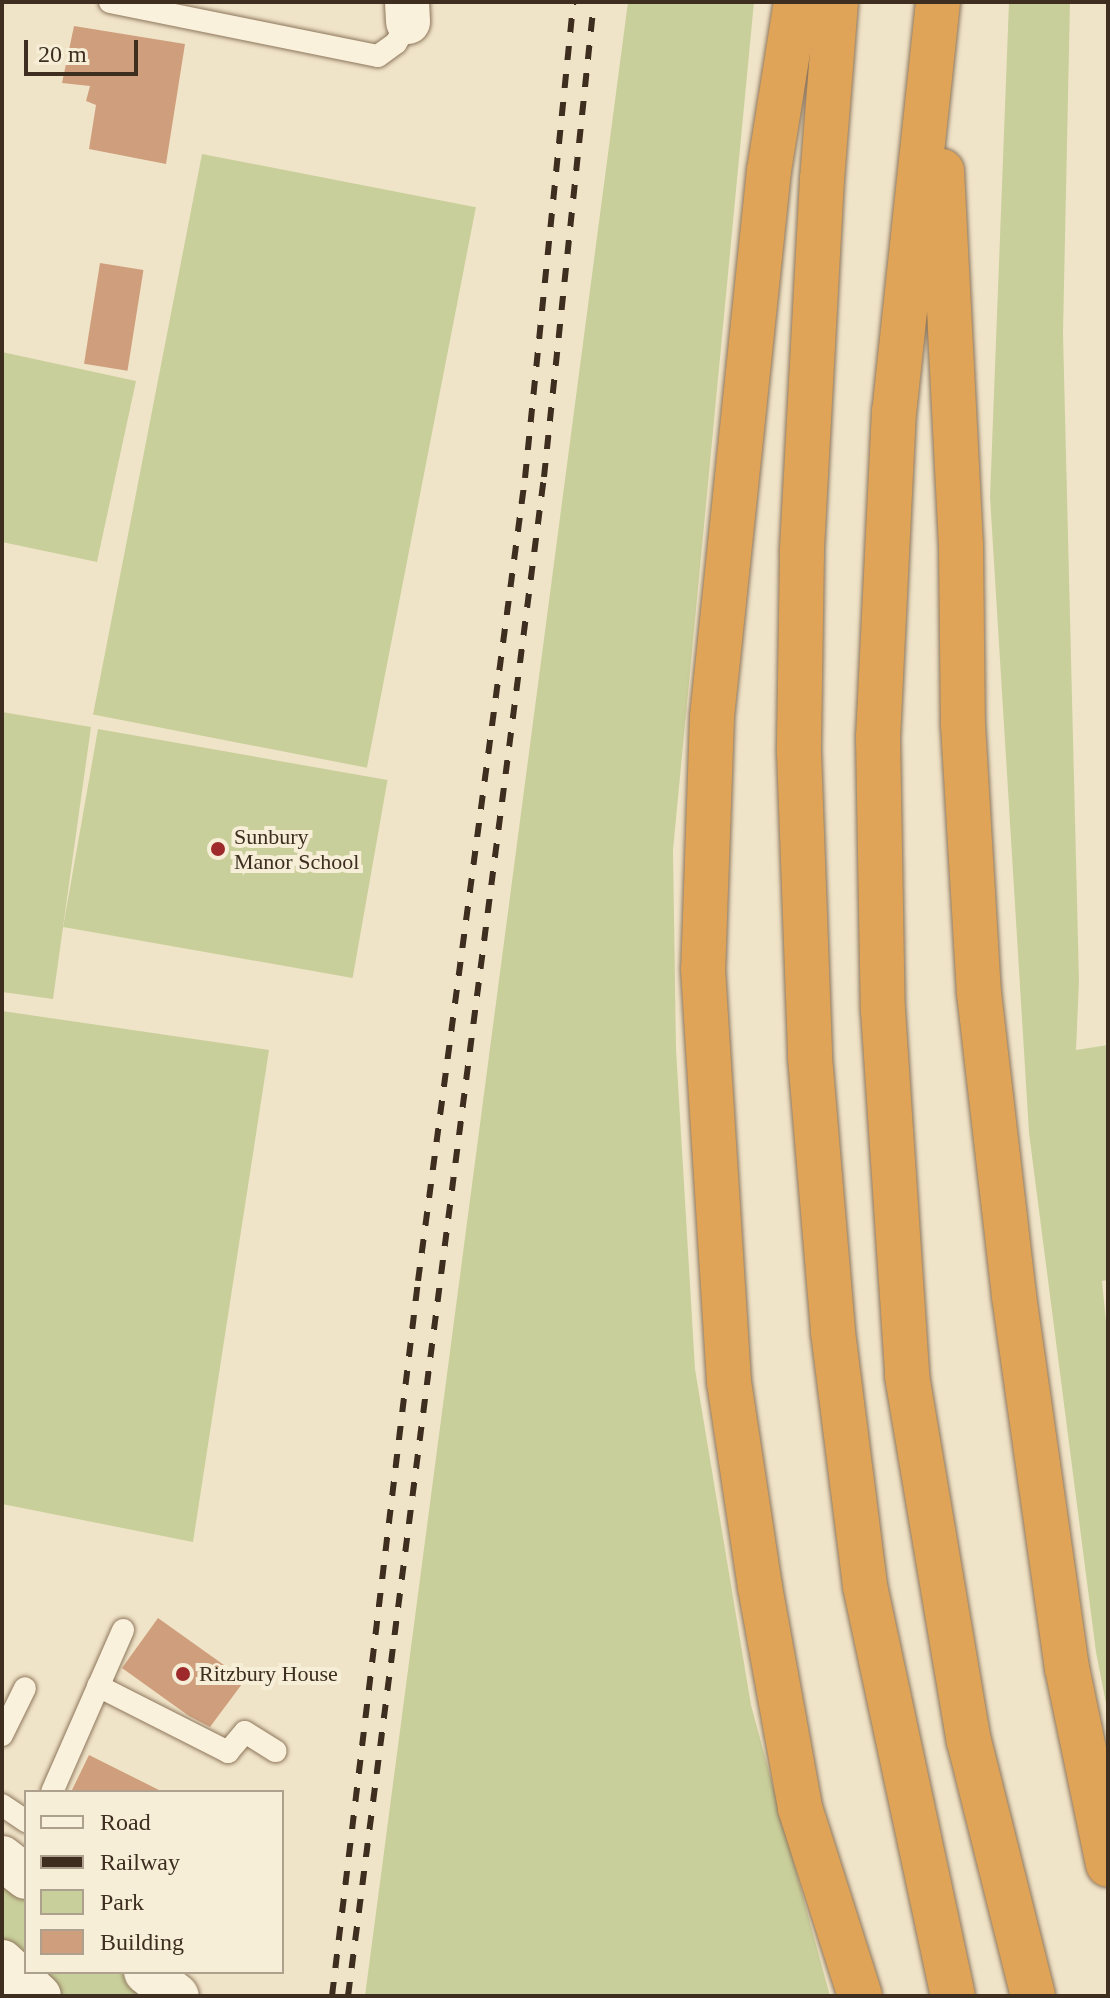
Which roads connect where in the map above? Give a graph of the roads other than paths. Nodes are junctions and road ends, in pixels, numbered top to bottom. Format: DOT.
graph roads {
  1 [pos="110,2"];
  2 [pos="796,2"];
  3 [pos="836,2"];
  4 [pos="408,12"];
  5 [pos="937,19"];
  6 [pos="123,1630"];
  7 [pos="98,1686"];
  8 [pos="25,1688"];
  9 [pos="2,1735"];
  10 [pos="275,1751"];
  11 [pos="53,1790"];
  12 [pos="2,1805"];
  13 [pos="24,1820"];
  14 [pos="2,1858"];
  15 [pos="1108,1865"];
  16 [pos="24,1875"];
  17 [pos="2,1962"];
  18 [pos="149,1974"];
  19 [pos="39,1996"];
  20 [pos="177,1996"];
  21 [pos="860,1996"];
  22 [pos="953,1996"];
  23 [pos="1033,1996"];
  1 -- 4 [label="lane"];
  2 -- 21 [label="highway"];
  3 -- 22 [label="highway"];
  5 -- 15 [label="highway"];
  5 -- 23 [label="highway"];
  6 -- 7 [label="lane"];
  7 -- 10 [label="lane"];
  7 -- 11 [label="lane"];
  8 -- 9 [label="lane"];
  12 -- 13 [label="lane"];
  14 -- 16 [label="street"];
  17 -- 19 [label="street"];
  18 -- 20 [label="street"];
}
